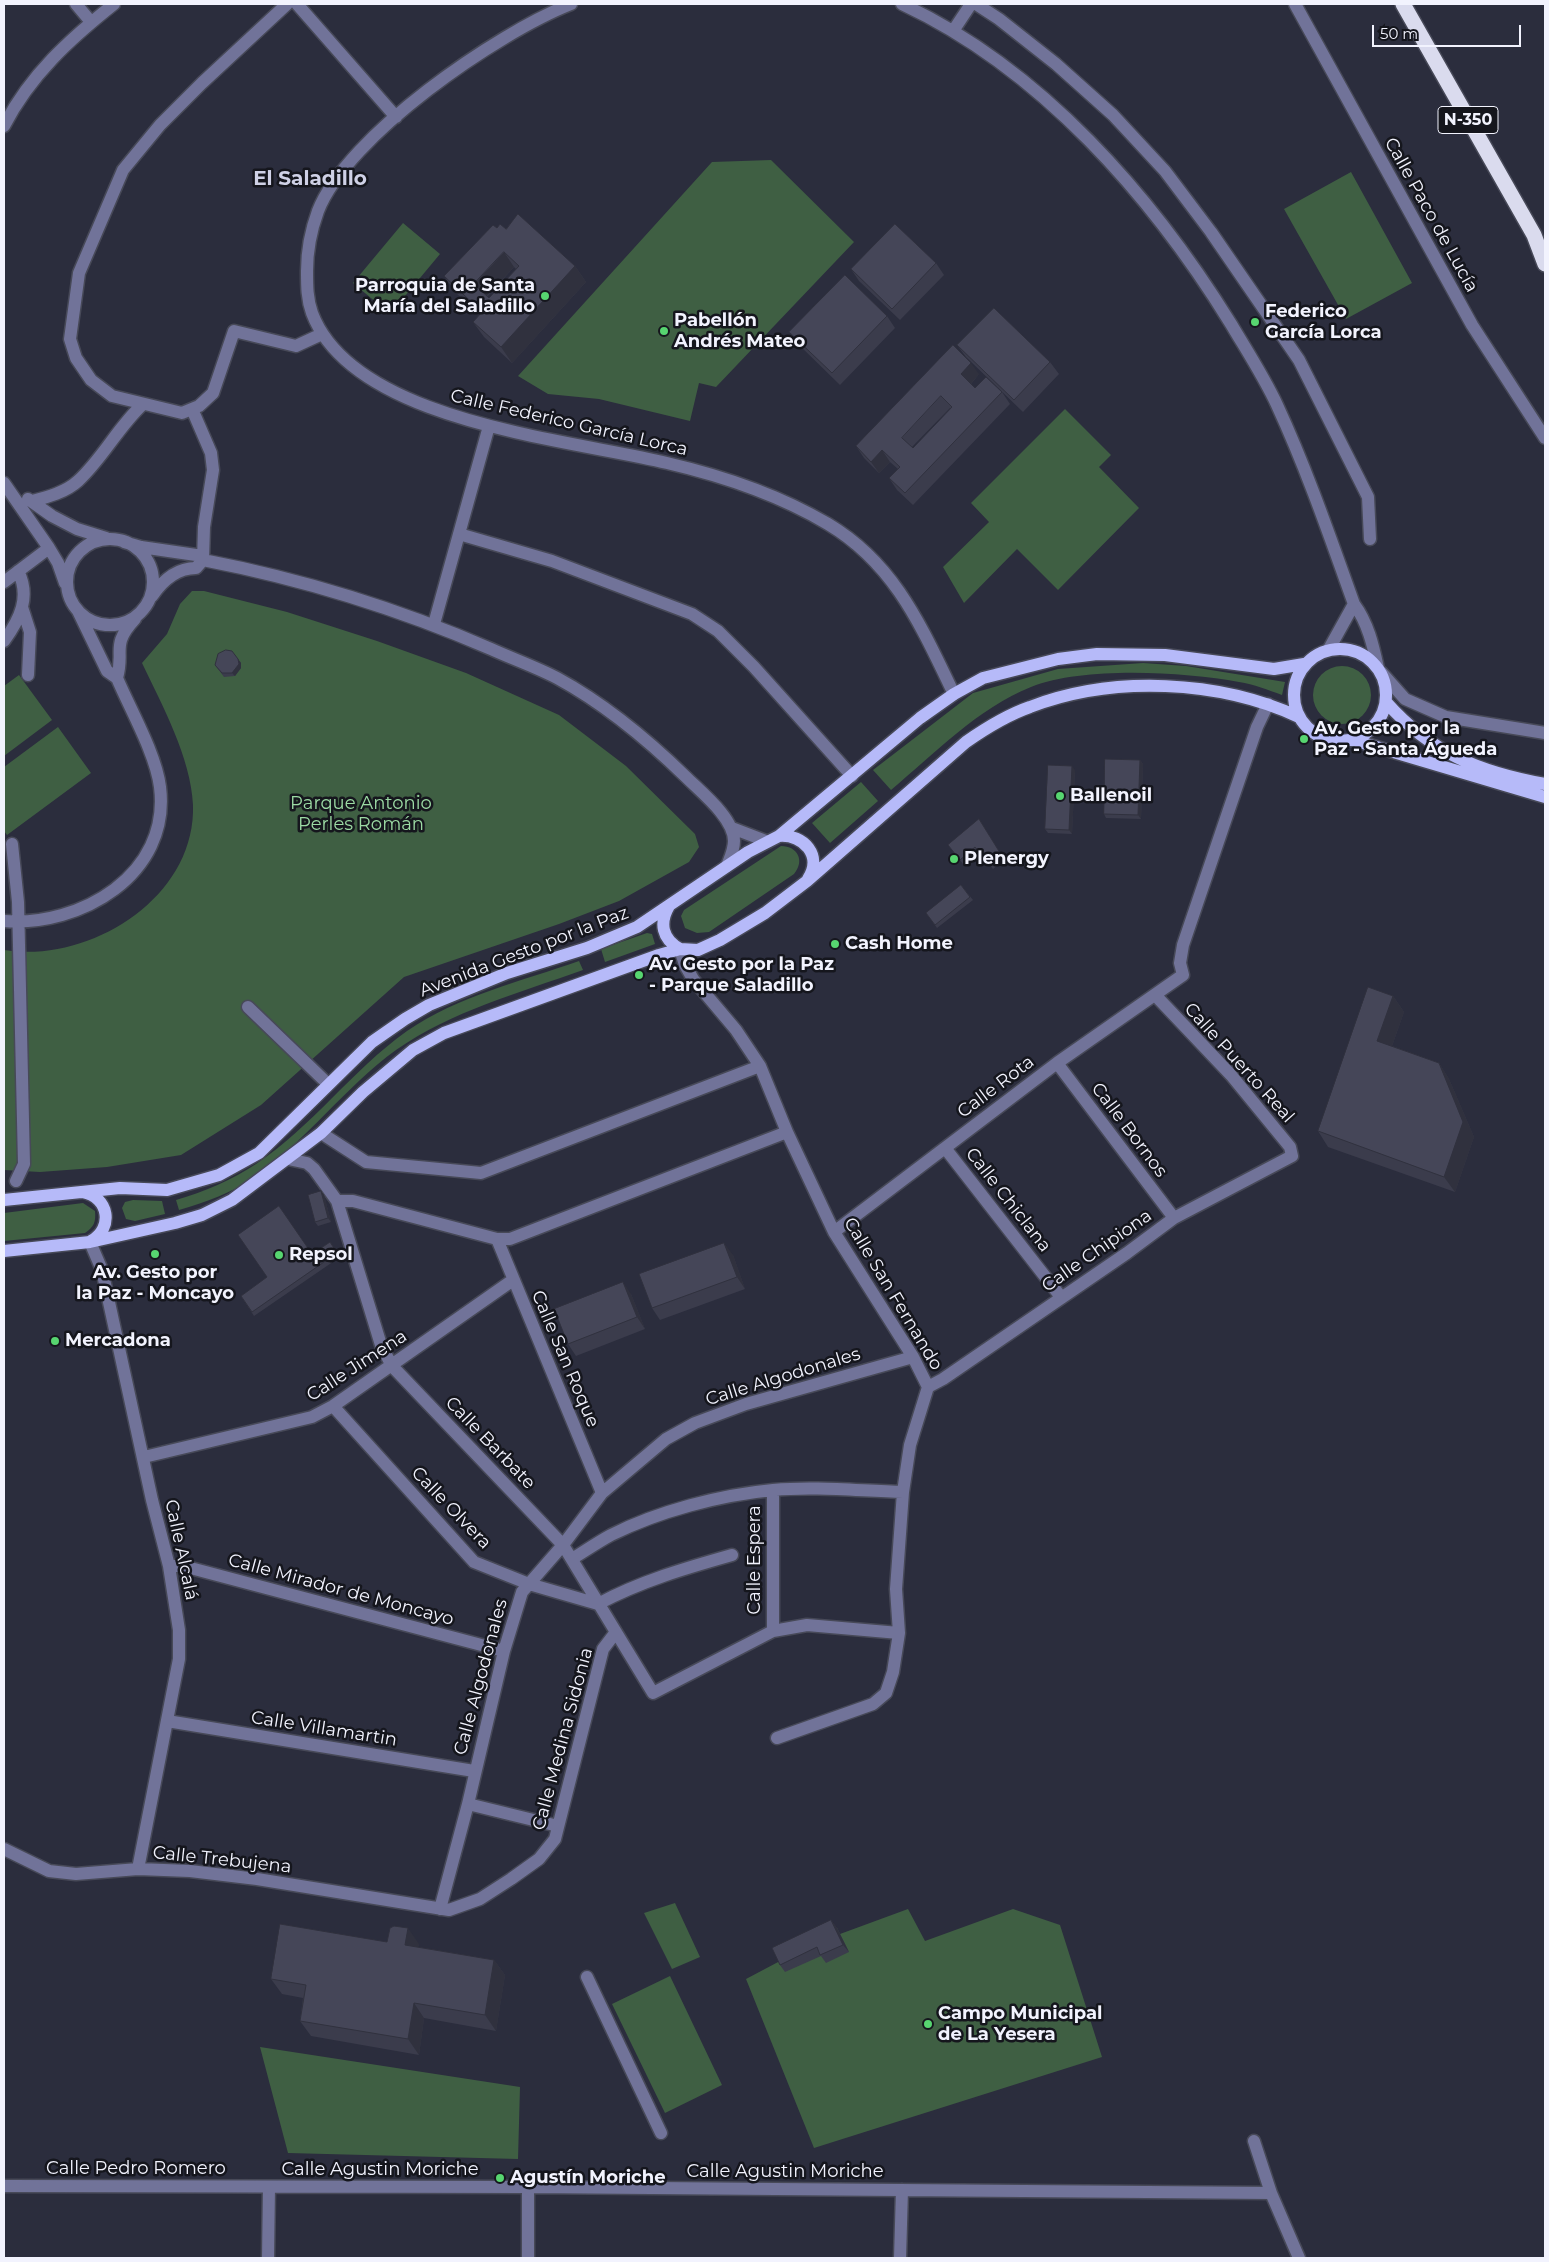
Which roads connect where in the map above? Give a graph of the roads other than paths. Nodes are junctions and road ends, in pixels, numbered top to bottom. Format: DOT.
graph roads {
  1 [pos="76,4"];
  2 [pos="114,4"];
  3 [pos="287,4"];
  4 [pos="297,4"];
  5 [pos="571,4"];
  6 [pos="902,4"];
  7 [pos="971,4"];
  8 [pos="976,4"];
  9 [pos="1295,4"];
  10 [pos="1403,4"];
  11 [pos="91,22"];
  12 [pos="953,31"];
  13 [pos="396,117"];
  14 [pos="4,126"];
  15 [pos="1534,235"];
  16 [pos="1545,248"];
  17 [pos="1545,264"];
  18 [pos="322,334"];
  19 [pos="143,404"];
  20 [pos="192,409"];
  21 [pos="489,426"];
  22 [pos="1545,438"];
  23 [pos="7,487"];
  24 [pos="32,501"];
  25 [pos="459,534"];
  26 [pos="1370,539"];
  27 [pos="119,540"];
  28 [pos="49,548"];
  29 [pos="203,560"];
  30 [pos="18,571"];
  31 [pos="4,581"];
  32 [pos="68,590"];
  33 [pos="151,597"];
  34 [pos="1354,604"];
  35 [pos="22,607"];
  36 [pos="78,611"];
  37 [pos="138,615"];
  38 [pos="434,624"];
  39 [pos="4,641"];
  40 [pos="1329,649"];
  41 [pos="1304,664"];
  42 [pos="1380,670"];
  43 [pos="28,675"];
  44 [pos="117,678"];
  45 [pos="954,694"];
  46 [pos="1386,702"];
  47 [pos="1268,704"];
  48 [pos="1299,716"];
  49 [pos="1545,733"];
  50 [pos="1352,740"];
  51 [pos="852,776"];
  52 [pos="1545,784"];
  53 [pos="1545,797"];
  54 [pos="732,828"];
  55 [pos="779,836"];
  56 [pos="766,841"];
  57 [pos="12,844"];
  58 [pos="727,866"];
  59 [pos="807,881"];
  60 [pos="669,906"];
  61 [pos="4,921"];
  62 [pos="19,922"];
  63 [pos="680,949"];
  64 [pos="1156,996"];
  65 [pos="248,1006"];
  66 [pos="1057,1063"];
  67 [pos="760,1066"];
  68 [pos="328,1084"];
  69 [pos="787,1132"];
  70 [pos="321,1133"];
  71 [pos="945,1148"];
  72 [pos="1292,1156"];
  73 [pos="288,1159"];
  74 [pos="16,1181"];
  75 [pos="81,1192"];
  76 [pos="4,1200"];
  77 [pos="337,1201"];
  78 [pos="1174,1218"];
  79 [pos="834,1232"];
  80 [pos="496,1239"];
  81 [pos="90,1242"];
  82 [pos="4,1251"];
  83 [pos="514,1280"];
  84 [pos="1060,1297"];
  85 [pos="913,1357"];
  86 [pos="392,1366"];
  87 [pos="928,1387"];
  88 [pos="334,1406"];
  89 [pos="144,1456"];
  90 [pos="773,1490"];
  91 [pos="903,1492"];
  92 [pos="602,1493"];
  93 [pos="563,1545"];
  94 [pos="732,1555"];
  95 [pos="572,1559"];
  96 [pos="169,1566"];
  97 [pos="529,1584"];
  98 [pos="598,1604"];
  99 [pos="773,1631"];
  100 [pos="616,1632"];
  101 [pos="899,1633"];
  102 [pos="504,1651"];
  103 [pos="167,1721"];
  104 [pos="777,1738"];
  105 [pos="474,1771"];
  106 [pos="468,1804"];
  107 [pos="558,1826"];
  108 [pos="4,1849"];
  109 [pos="138,1869"];
  110 [pos="440,1909"];
  111 [pos="586,1977"];
  112 [pos="662,2134"];
  113 [pos="1254,2141"];
  114 [pos="4,2186"];
  115 [pos="269,2187"];
  116 [pos="528,2187"];
  117 [pos="902,2190"];
  118 [pos="1271,2193"];
  119 [pos="268,2258"];
  120 [pos="528,2258"];
  121 [pos="900,2258"];
  122 [pos="1299,2258"];
  1 -- 11 [label="street"];
  2 -- 11 [label="street"];
  3 -- 19 [label="street"];
  4 -- 13 [label="street"];
  5 -- 13 [label="street, Calle Federico García Lorca"];
  6 -- 12 [label="street"];
  7 -- 12 [label="street"];
  8 -- 26 [label="street"];
  9 -- 22 [label="street, Calle Paco de Lucía"];
  10 -- 15 [label="highway, N-350"];
  11 -- 14 [label="street"];
  12 -- 34 [label="street"];
  13 -- 18 [label="street, Calle Federico García Lorca"];
  15 -- 16 [label="highway, N-350"];
  15 -- 17 [label="highway, N-350"];
  18 -- 20 [label="street"];
  18 -- 21 [label="street, Calle Federico García Lorca"];
  19 -- 20 [label="street"];
  19 -- 24 [label="street"];
  20 -- 29 [label="street"];
  21 -- 25 [label="street"];
  21 -- 45 [label="street, Calle Federico García Lorca"];
  23 -- 24 [label="street"];
  23 -- 28 [label="street"];
  24 -- 27 [label="street"];
  25 -- 38 [label="street"];
  25 -- 51 [label="street"];
  27 -- 29 [label="street"];
  27 -- 32 [label="street"];
  27 -- 33 [label="street"];
  28 -- 30 [label="street"];
  28 -- 32 [label="street"];
  29 -- 33 [label="street"];
  29 -- 38 [label="street"];
  30 -- 31 [label="street"];
  30 -- 35 [label="street"];
  32 -- 36 [label="street"];
  33 -- 37 [label="street"];
  34 -- 40 [label="street"];
  34 -- 42 [label="street"];
  35 -- 39 [label="street"];
  35 -- 43 [label="street"];
  36 -- 37 [label="street"];
  36 -- 44 [label="street"];
  37 -- 44 [label="street"];
  38 -- 54 [label="street"];
  40 -- 41 [label="main road"];
  40 -- 42 [label="main road"];
  41 -- 45 [label="main road, Avenida Gesto por la Paz"];
  41 -- 48 [label="main road"];
  42 -- 46 [label="main road"];
  42 -- 49 [label="street"];
  44 -- 62 [label="street"];
  45 -- 51 [label="main road, Avenida Gesto por la Paz"];
  46 -- 50 [label="main road"];
  46 -- 52 [label="main road"];
  47 -- 48 [label="main road"];
  47 -- 59 [label="main road"];
  47 -- 64 [label="street, Calle Rota"];
  48 -- 50 [label="main road"];
  50 -- 53 [label="main road"];
  51 -- 55 [label="main road, Avenida Gesto por la Paz"];
  54 -- 56 [label="street"];
  54 -- 58 [label="street"];
  55 -- 56 [label="main road, Avenida Gesto por la Paz"];
  55 -- 59 [label="main road"];
  56 -- 58 [label="main road, Avenida Gesto por la Paz"];
  57 -- 62 [label="street"];
  58 -- 60 [label="main road, Avenida Gesto por la Paz"];
  59 -- 63 [label="main road"];
  60 -- 63 [label="main road"];
  60 -- 68 [label="main road, Avenida Gesto por la Paz"];
  61 -- 62 [label="street"];
  62 -- 74 [label="street"];
  63 -- 67 [label="street, Calle San Fernando"];
  63 -- 70 [label="main road"];
  64 -- 66 [label="street, Calle Rota"];
  64 -- 72 [label="street, Calle Puerto Real"];
  65 -- 68 [label="street"];
  66 -- 71 [label="street, Calle Rota"];
  66 -- 78 [label="street, Calle Bornos"];
  67 -- 69 [label="street, Calle San Fernando"];
  67 -- 70 [label="street"];
  68 -- 75 [label="main road, Avenida Gesto por la Paz"];
  69 -- 79 [label="street, Calle San Fernando"];
  69 -- 80 [label="street"];
  70 -- 73 [label="main road"];
  71 -- 79 [label="street, Calle Rota"];
  71 -- 84 [label="street, Calle Chiclana"];
  72 -- 78 [label="street, Calle Chipiona"];
  73 -- 77 [label="street, Calle Barbate"];
  73 -- 81 [label="main road"];
  75 -- 76 [label="main road, Avenida Gesto por la Paz"];
  75 -- 81 [label="main road"];
  77 -- 80 [label="street"];
  77 -- 86 [label="street, Calle Barbate"];
  78 -- 84 [label="street, Calle Chipiona"];
  79 -- 85 [label="street, Calle San Fernando"];
  80 -- 83 [label="street, Calle San Roque"];
  81 -- 82 [label="main road"];
  81 -- 89 [label="street, Calle Alcalá"];
  83 -- 86 [label="street, Calle Jimena"];
  83 -- 92 [label="street, Calle San Roque"];
  84 -- 87 [label="street, Calle Chipiona"];
  85 -- 87 [label="street, Calle San Fernando"];
  85 -- 92 [label="street, Calle Algodonales"];
  86 -- 88 [label="street, Calle Jimena"];
  86 -- 93 [label="street, Calle Barbate"];
  87 -- 91 [label="street, Calle San Fernando"];
  88 -- 89 [label="street, Calle Jimena"];
  88 -- 97 [label="street, Calle Olvera"];
  89 -- 96 [label="street, Calle Alcalá"];
  90 -- 91 [label="street"];
  90 -- 95 [label="street"];
  90 -- 99 [label="street, Calle Espera"];
  91 -- 101 [label="street, Calle San Fernando"];
  92 -- 93 [label="street, Calle Algodonales"];
  93 -- 95 [label="street, Calle Barbate"];
  93 -- 97 [label="street, Calle Algodonales"];
  94 -- 98 [label="street"];
  95 -- 98 [label="street, Calle Barbate"];
  96 -- 102 [label="street, Calle Mirador de Moncayo"];
  96 -- 103 [label="street, Calle Alcalá"];
  97 -- 98 [label="street, Calle Olvera"];
  97 -- 102 [label="street, Calle Algodonales"];
  98 -- 100 [label="street, Calle Barbate"];
  99 -- 100 [label="street, Calle Barbate"];
  99 -- 101 [label="street"];
  100 -- 107 [label="street, Calle Medina Sidonia"];
  101 -- 104 [label="street, Calle San Fernando"];
  102 -- 105 [label="street, Calle Algodonales"];
  103 -- 105 [label="street, Calle Villamartin"];
  103 -- 109 [label="street, Calle Alcalá"];
  105 -- 106 [label="street, Calle Algodonales"];
  106 -- 107 [label="street"];
  106 -- 110 [label="street, Calle Algodonales"];
  107 -- 110 [label="street, Calle Medina Sidonia"];
  108 -- 109 [label="street, Calle Trebujena"];
  109 -- 110 [label="street, Calle Trebujena"];
  111 -- 112 [label="street"];
  113 -- 118 [label="street"];
  114 -- 115 [label="street, Calle Pedro Romero"];
  115 -- 116 [label="street, Calle Agustin Moriche"];
  115 -- 119 [label="street"];
  116 -- 117 [label="street, Calle Agustin Moriche"];
  116 -- 120 [label="street"];
  117 -- 118 [label="street, Calle Agustin Moriche"];
  117 -- 121 [label="street"];
  118 -- 122 [label="street"];
}
